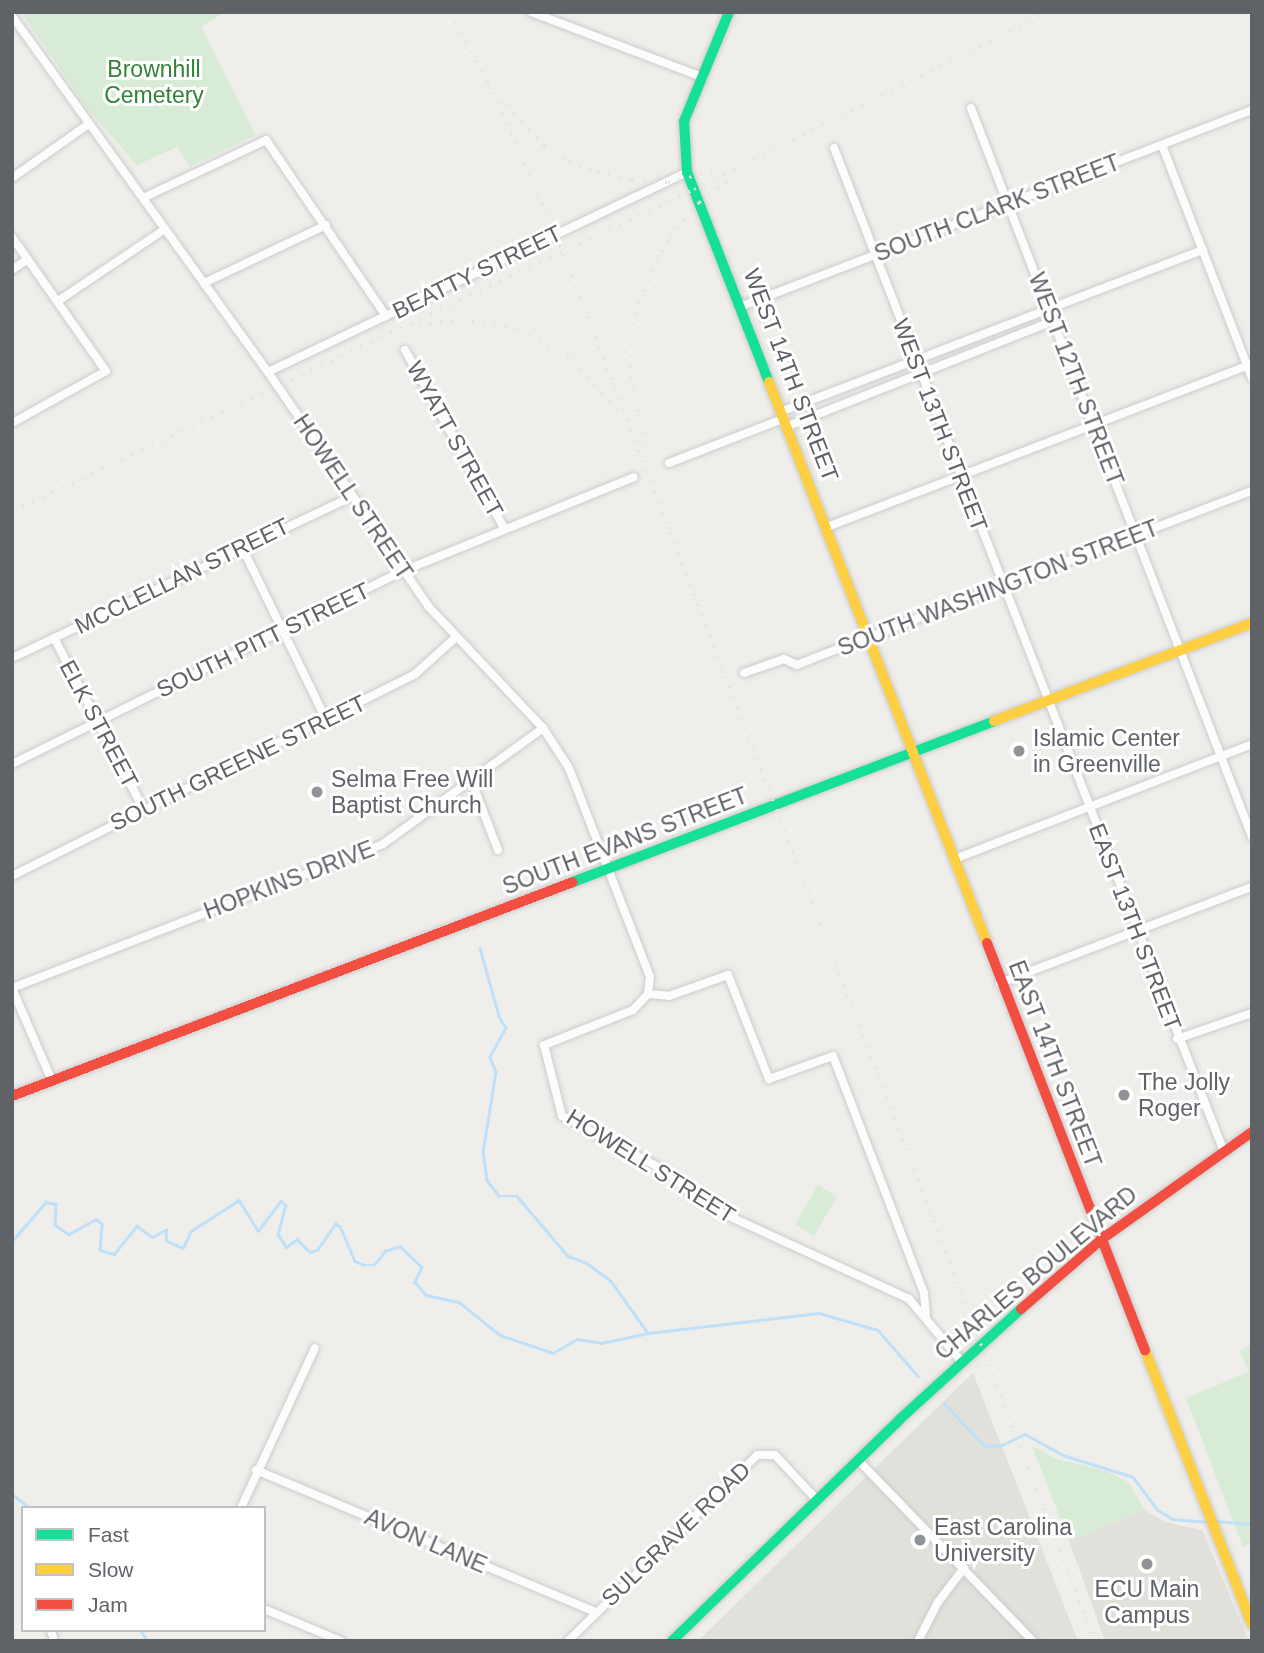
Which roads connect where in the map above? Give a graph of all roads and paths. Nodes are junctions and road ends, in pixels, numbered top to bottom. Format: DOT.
graph roads {
  1 [pos="531,12"];
  2 [pos="729,12"];
  3 [pos="12,16"];
  4 [pos="702,76"];
  5 [pos="971,108"];
  6 [pos="1252,110"];
  7 [pos="87,125"];
  8 [pos="1162,145"];
  9 [pos="834,148"];
  10 [pos="687,172"];
  11 [pos="12,178"];
  12 [pos="143,198"];
  13 [pos="1008,204"];
  14 [pos="326,225"];
  15 [pos="165,229"];
  16 [pos="12,237"];
  17 [pos="1203,250"];
  18 [pos="875,255"];
  19 [pos="28,259"];
  20 [pos="12,270"];
  21 [pos="204,283"];
  22 [pos="58,301"];
  23 [pos="742,306"];
  24 [pos="1049,309"];
  25 [pos="386,316"];
  26 [pos="1053,321"];
  27 [pos="405,351"];
  28 [pos="916,360"];
  29 [pos="1250,365"];
  30 [pos="268,372"];
  31 [pos="920,374"];
  32 [pos="1252,378"];
  33 [pos="785,418"];
  34 [pos="12,423"];
  35 [pos="1093,425"];
  36 [pos="669,463"];
  37 [pos="960,476"];
  38 [pos="635,477"];
  39 [pos="1252,491"];
  40 [pos="351,496"];
  41 [pos="827,527"];
  42 [pos="504,528"];
  43 [pos="1136,535"];
  44 [pos="242,547"];
  45 [pos="403,572"];
  46 [pos="1002,587"];
  47 [pos="1252,623"];
  48 [pos="283,631"];
  49 [pos="870,637"];
  50 [pos="54,638"];
  51 [pos="455,638"];
  52 [pos="1181,651"];
  53 [pos="12,658"];
  54 [pos="744,673"];
  55 [pos="1048,702"];
  56 [pos="327,721"];
  57 [pos="99,722"];
  58 [pos="543,728"];
  59 [pos="1252,744"];
  60 [pos="914,752"];
  61 [pos="1221,756"];
  62 [pos="12,764"];
  63 [pos="471,780"];
  64 [pos="1088,807"];
  65 [pos="144,810"];
  66 [pos="1252,837"];
  67 [pos="498,850"];
  68 [pos="957,859"];
  69 [pos="609,869"];
  70 [pos="12,876"];
  71 [pos="1252,887"];
  72 [pos="1136,931"];
  73 [pos="1000,983"];
  74 [pos="12,988"];
  75 [pos="648,994"];
  76 [pos="1252,1013"];
  77 [pos="1177,1039"];
  78 [pos="52,1081"];
  79 [pos="12,1096"];
  80 [pos="1252,1132"];
  81 [pos="1224,1152"];
  82 [pos="1102,1239"];
  83 [pos="921,1284"];
  84 [pos="909,1299"];
  85 [pos="926,1318"];
  86 [pos="314,1348"];
  87 [pos="961,1361"];
  88 [pos="859,1461"];
  89 [pos="256,1470"];
  90 [pos="817,1500"];
  91 [pos="242,1506"];
  92 [pos="964,1568"];
  93 [pos="266,1610"];
  94 [pos="596,1612"];
  95 [pos="1252,1624"];
  96 [pos="341,1641"];
  97 [pos="568,1641"];
  98 [pos="672,1641"];
  99 [pos="918,1641"];
  100 [pos="1033,1641"];
  1 -- 4 [label="street"];
  2 -- 4 [label="main road, WEST 14TH STREET"];
  3 -- 7 [label="street, HOWELL STREET"];
  4 -- 10 [label="main road, WEST 14TH STREET"];
  5 -- 13 [label="street, WEST 12TH STREET"];
  6 -- 8 [label="street, SOUTH CLARK STREET"];
  7 -- 11 [label="street"];
  7 -- 12 [label="street, HOWELL STREET"];
  8 -- 13 [label="street, SOUTH CLARK STREET"];
  8 -- 17 [label="street"];
  9 -- 18 [label="street, WEST 13TH STREET"];
  10 -- 23 [label="main road, WEST 14TH STREET"];
  10 -- 25 [label="street, BEATTY STREET"];
  12 -- 14 [label="street"];
  12 -- 15 [label="street, HOWELL STREET"];
  13 -- 18 [label="street, SOUTH CLARK STREET"];
  13 -- 24 [label="street, WEST 12TH STREET"];
  14 -- 21 [label="street"];
  14 -- 25 [label="street"];
  15 -- 21 [label="street, HOWELL STREET"];
  15 -- 22 [label="street"];
  16 -- 19 [label="street"];
  17 -- 24 [label="street"];
  17 -- 29 [label="street"];
  18 -- 23 [label="street, SOUTH CLARK STREET"];
  18 -- 28 [label="street, WEST 13TH STREET"];
  19 -- 20 [label="street"];
  19 -- 22 [label="street"];
  21 -- 30 [label="street, HOWELL STREET"];
  22 -- 34 [label="street"];
  23 -- 33 [label="main road, WEST 14TH STREET"];
  24 -- 26 [label="street, WEST 12TH STREET"];
  24 -- 28 [label="street"];
  25 -- 30 [label="street, BEATTY STREET"];
  26 -- 31 [label="street"];
  26 -- 35 [label="street, WEST 12TH STREET"];
  27 -- 42 [label="street, WYATT STREET"];
  28 -- 31 [label="street, WEST 13TH STREET"];
  28 -- 33 [label="street"];
  29 -- 32 [label="street"];
  29 -- 35 [label="street"];
  30 -- 40 [label="street, HOWELL STREET"];
  31 -- 33 [label="street"];
  31 -- 37 [label="street, WEST 13TH STREET"];
  33 -- 36 [label="street"];
  33 -- 41 [label="main road, WEST 14TH STREET"];
  35 -- 37 [label="street"];
  35 -- 43 [label="street, WEST 12TH STREET"];
  37 -- 41 [label="street"];
  37 -- 46 [label="street, WEST 13TH STREET"];
  38 -- 42 [label="street, SOUTH PITT STREET"];
  39 -- 43 [label="street, SOUTH WASHINGTON STREET"];
  40 -- 44 [label="street, MCCLELLAN STREET"];
  40 -- 45 [label="street, HOWELL STREET"];
  41 -- 49 [label="main road, WEST 14TH STREET"];
  42 -- 45 [label="street, SOUTH PITT STREET"];
  43 -- 46 [label="street, SOUTH WASHINGTON STREET"];
  43 -- 52 [label="street, WEST 12TH STREET"];
  44 -- 48 [label="street"];
  44 -- 50 [label="street, MCCLELLAN STREET"];
  45 -- 48 [label="street, SOUTH PITT STREET"];
  45 -- 51 [label="street, HOWELL STREET"];
  46 -- 49 [label="street, SOUTH WASHINGTON STREET"];
  46 -- 55 [label="street, WEST 13TH STREET"];
  47 -- 52 [label="main road, SOUTH EVANS STREET"];
  48 -- 56 [label="street"];
  48 -- 57 [label="street, SOUTH PITT STREET"];
  49 -- 54 [label="street, SOUTH WASHINGTON STREET"];
  49 -- 60 [label="main road, WEST 14TH STREET"];
  50 -- 53 [label="street, MCCLELLAN STREET"];
  50 -- 57 [label="street, ELK STREET"];
  51 -- 56 [label="street, SOUTH GREENE STREET"];
  51 -- 58 [label="street, HOWELL STREET"];
  52 -- 55 [label="main road, SOUTH EVANS STREET"];
  52 -- 61 [label="street, WEST 12TH STREET"];
  55 -- 60 [label="main road, SOUTH EVANS STREET"];
  55 -- 64 [label="street, EAST 13TH STREET"];
  56 -- 65 [label="street, SOUTH GREENE STREET"];
  57 -- 62 [label="street, SOUTH PITT STREET"];
  57 -- 65 [label="street, ELK STREET"];
  58 -- 63 [label="street, HOPKINS DRIVE"];
  58 -- 69 [label="street, HOWELL STREET"];
  59 -- 61 [label="street"];
  60 -- 68 [label="main road, EAST 14TH STREET"];
  60 -- 69 [label="main road, SOUTH EVANS STREET"];
  61 -- 64 [label="street"];
  61 -- 66 [label="street, WEST 12TH STREET"];
  63 -- 67 [label="street"];
  63 -- 74 [label="street, HOPKINS DRIVE"];
  64 -- 68 [label="street"];
  64 -- 72 [label="street, EAST 13TH STREET"];
  65 -- 70 [label="street, SOUTH GREENE STREET"];
  68 -- 73 [label="main road, EAST 14TH STREET"];
  69 -- 75 [label="street, HOWELL STREET"];
  69 -- 78 [label="main road, SOUTH EVANS STREET"];
  71 -- 72 [label="street"];
  72 -- 73 [label="street"];
  72 -- 77 [label="street, EAST 13TH STREET"];
  73 -- 82 [label="main road, EAST 14TH STREET"];
  74 -- 78 [label="street"];
  75 -- 83 [label="street"];
  75 -- 84 [label="street, HOWELL STREET"];
  76 -- 77 [label="street"];
  77 -- 81 [label="street, EAST 13TH STREET"];
  78 -- 79 [label="main road, SOUTH EVANS STREET"];
  80 -- 81 [label="main road, CHARLES BOULEVARD"];
  81 -- 82 [label="main road, CHARLES BOULEVARD"];
  82 -- 87 [label="main road, CHARLES BOULEVARD"];
  82 -- 95 [label="main road, EAST 14TH STREET"];
  83 -- 84 [label="street"];
  83 -- 85 [label="street"];
  84 -- 85 [label="street, HOWELL STREET"];
  85 -- 87 [label="street, HOWELL STREET"];
  86 -- 89 [label="street"];
  87 -- 88 [label="main road, CHARLES BOULEVARD"];
  88 -- 90 [label="main road, CHARLES BOULEVARD"];
  88 -- 92 [label="street"];
  89 -- 91 [label="street"];
  89 -- 94 [label="street, AVON LANE"];
  90 -- 94 [label="street, SULGRAVE ROAD"];
  90 -- 98 [label="main road, CHARLES BOULEVARD"];
  92 -- 99 [label="street"];
  92 -- 100 [label="street"];
  93 -- 96 [label="street"];
  94 -- 97 [label="street, SULGRAVE ROAD"];
}
